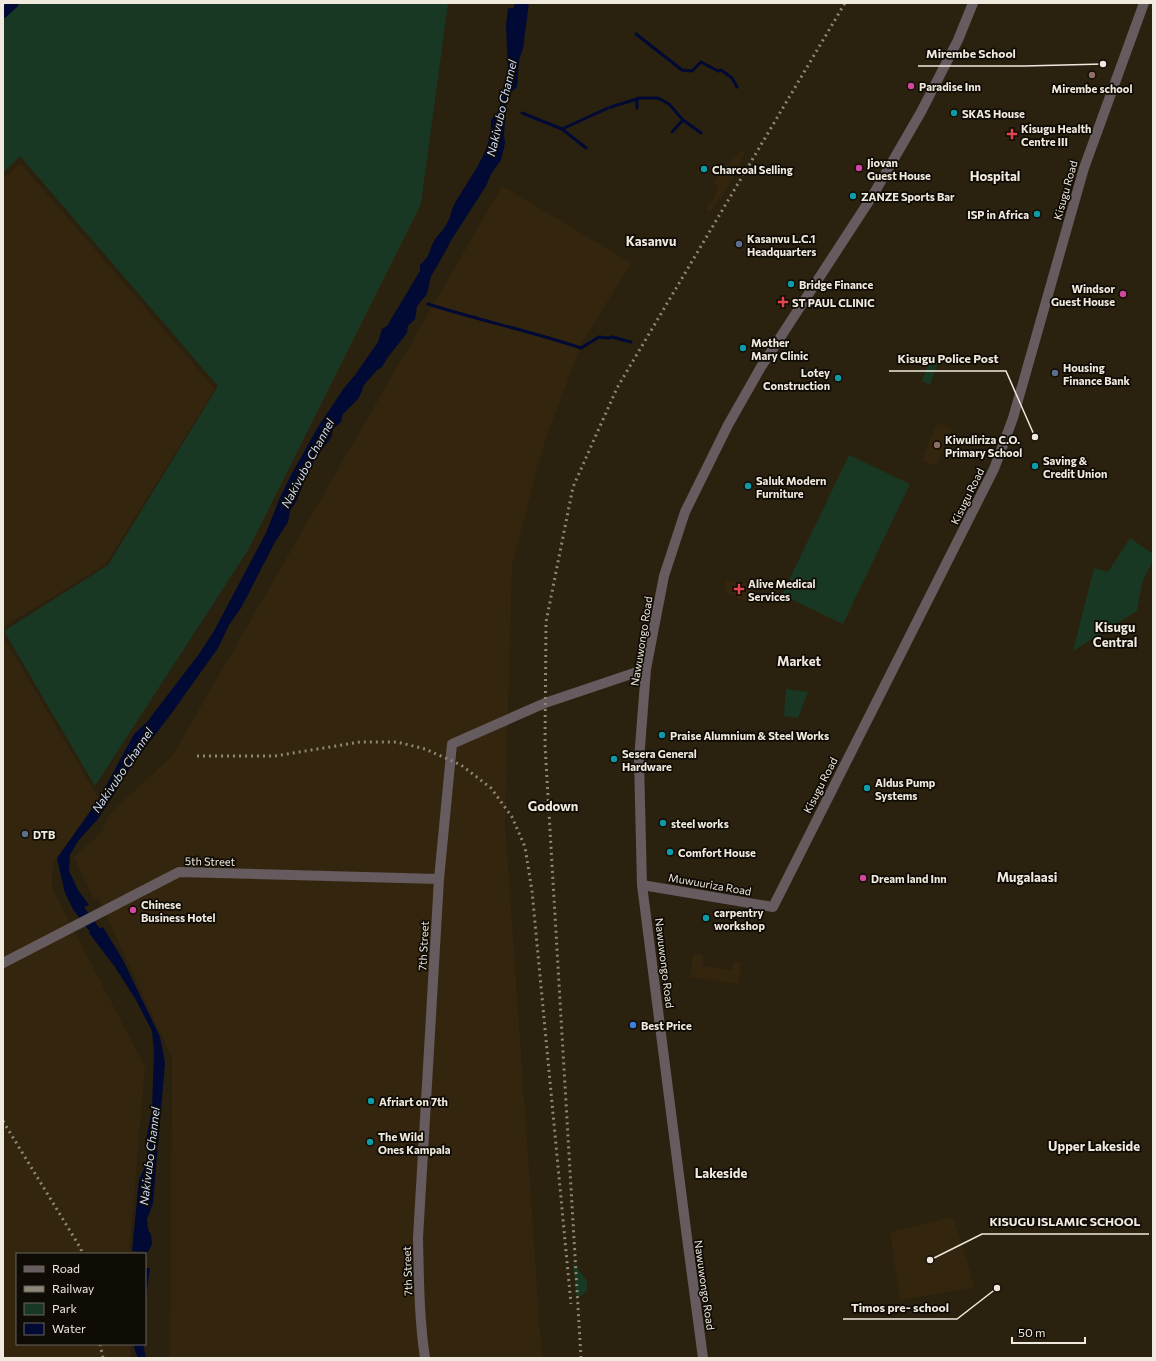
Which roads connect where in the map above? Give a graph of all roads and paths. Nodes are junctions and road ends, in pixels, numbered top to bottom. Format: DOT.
graph roads {
  1 [pos="973,3"];
  2 [pos="1144,3"];
  3 [pos="646,669"];
  4 [pos="438,879"];
  5 [pos="642,885"];
  6 [pos="773,907"];
  7 [pos="3,963"];
  8 [pos="426,1358"];
  9 [pos="703,1358"];
  1 -- 3 [label="street, Nawuwongo Road"];
  2 -- 6 [label="street, Kisugu Road"];
  3 -- 4 [label="street, 7th Street"];
  3 -- 5 [label="street, Nawuwongo Road"];
  4 -- 7 [label="street, 5th Street"];
  4 -- 8 [label="street, 7th Street"];
  5 -- 6 [label="street, Muwuuriza Road"];
  5 -- 9 [label="street, Nawuwongo Road"];
}
